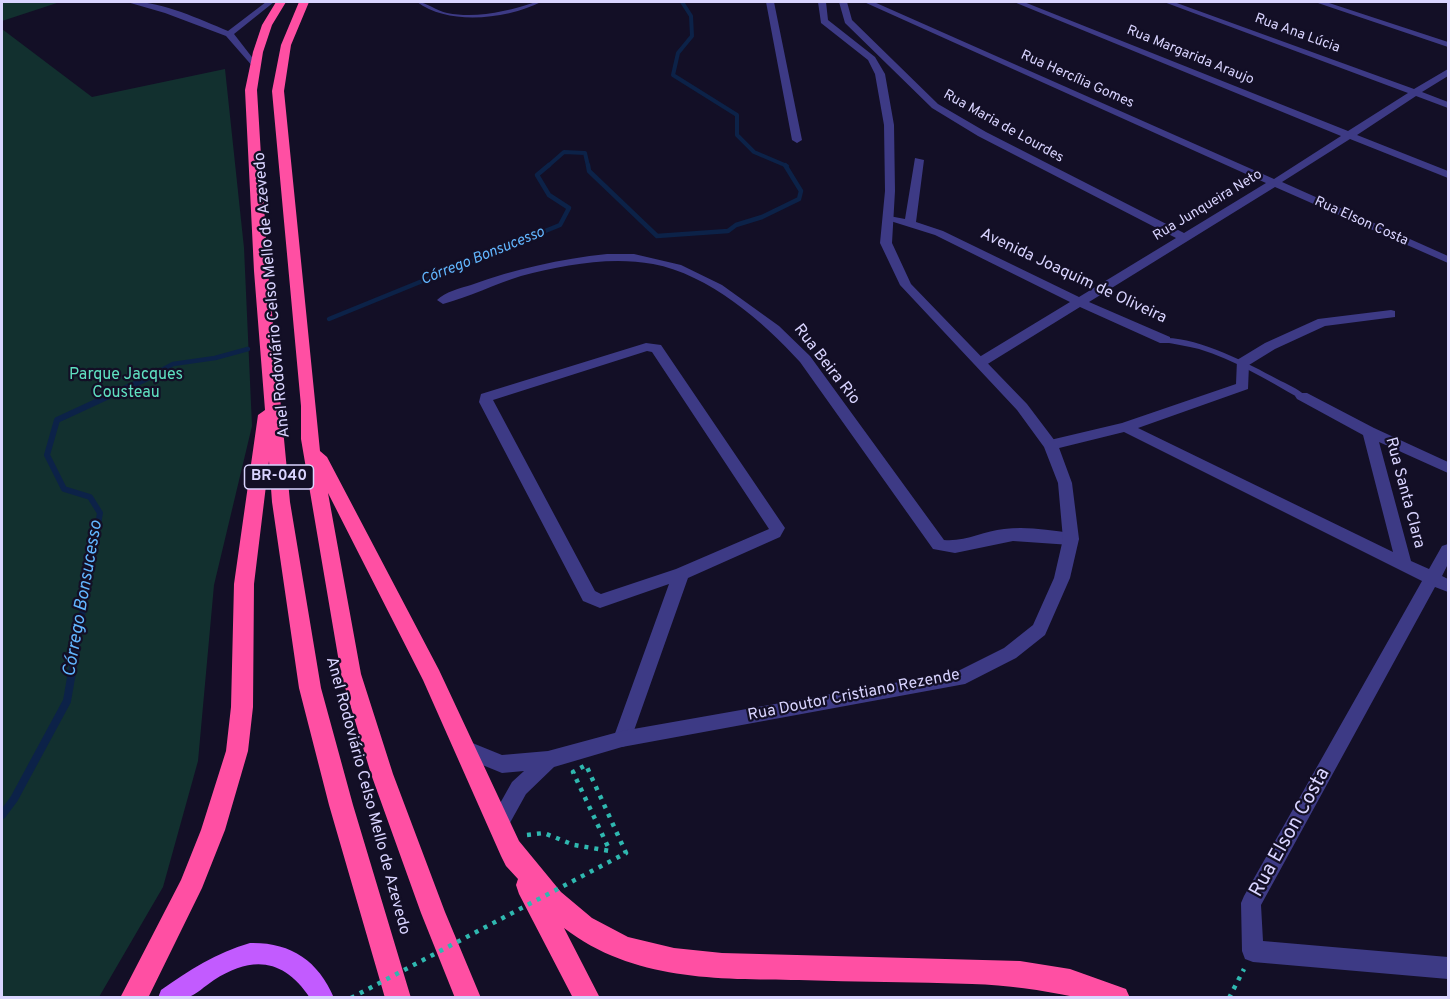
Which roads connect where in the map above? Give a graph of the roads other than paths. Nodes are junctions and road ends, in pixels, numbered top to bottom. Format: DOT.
graph roads {
  1 [pos="131,2"];
  2 [pos="270,2"];
  3 [pos="418,2"];
  4 [pos="539,2"];
  5 [pos="770,2"];
  6 [pos="822,2"];
  7 [pos="843,2"];
  8 [pos="868,2"];
  9 [pos="1018,2"];
  10 [pos="1168,2"];
  11 [pos="1319,2"];
  12 [pos="298,3"];
  13 [pos="229,34"];
  14 [pos="1449,45"];
  15 [pos="255,66"];
  16 [pos="1449,72"];
  17 [pos="1416,93"];
  18 [pos="1449,105"];
  19 [pos="1351,135"];
  20 [pos="797,140"];
  21 [pos="919,160"];
  22 [pos="1449,175"];
  23 [pos="1274,183"];
  24 [pos="888,217"];
  25 [pos="910,223"];
  26 [pos="1184,238"];
  27 [pos="1449,260"];
  28 [pos="443,300"];
  29 [pos="1079,302"];
  30 [pos="1391,314"];
  31 [pos="1166,340"];
  32 [pos="981,362"];
  33 [pos="1242,363"];
  34 [pos="271,366"];
  35 [pos="1302,396"];
  36 [pos="1125,427"];
  37 [pos="1368,432"];
  38 [pos="309,439"];
  39 [pos="1050,445"];
  40 [pos="1449,468"];
  41 [pos="1071,539"];
  42 [pos="1449,550"];
  43 [pos="1404,564"];
  44 [pos="681,574"];
  45 [pos="1440,582"];
  46 [pos="622,739"];
  47 [pos="465,749"];
  48 [pos="548,760"];
  49 [pos="504,837"];
  50 [pos="1449,968"];
  51 [pos="133,998"];
  52 [pos="169,998"];
  53 [pos="323,998"];
  54 [pos="399,998"];
  55 [pos="468,998"];
  56 [pos="587,998"];
  57 [pos="1117,998"];
  1 -- 13 [label="street"];
  2 -- 13 [label="street"];
  3 -- 4 [label="lane"];
  5 -- 20 [label="street"];
  6 -- 24 [label="street, Rua Doutor Cristiano Rezende"];
  7 -- 26 [label="street, Rua Maria de Lourdes"];
  8 -- 23 [label="street, Rua Hercília Gomes"];
  9 -- 19 [label="street, Rua Margarida Araujo"];
  10 -- 17 [label="street, Rua Ana Lúcia"];
  11 -- 14 [label="street"];
  12 -- 15 [label="highway, Anel Rodoviário Celso Mello de Azevedo / BR-040"];
  12 -- 38 [label="highway, Anel Rodoviário Celso Mello de Azevedo / BR-040"];
  13 -- 15 [label="street"];
  15 -- 34 [label="highway, Anel Rodoviário Celso Mello de Azevedo / BR-040"];
  16 -- 17 [label="street, Rua Junqueira Neto"];
  17 -- 18 [label="street, Rua Ana Lúcia"];
  17 -- 19 [label="street, Rua Junqueira Neto"];
  19 -- 22 [label="street, Rua Margarida Araujo"];
  19 -- 23 [label="street, Rua Junqueira Neto"];
  21 -- 25 [label="street"];
  23 -- 26 [label="street, Rua Junqueira Neto"];
  23 -- 27 [label="street, Rua Elson Costa"];
  24 -- 25 [label="street, Avenida Joaquim de Oliveira"];
  24 -- 32 [label="street, Rua Doutor Cristiano Rezende"];
  25 -- 29 [label="street, Avenida Joaquim de Oliveira"];
  26 -- 29 [label="street, Rua Junqueira Neto"];
  28 -- 41 [label="street, Rua Beira Rio"];
  29 -- 31 [label="street, Avenida Joaquim de Oliveira"];
  29 -- 32 [label="street, Rua Junqueira Neto"];
  30 -- 33 [label="street"];
  31 -- 33 [label="lane, Avenida Joaquim de Oliveira"];
  32 -- 39 [label="street, Rua Doutor Cristiano Rezende"];
  33 -- 35 [label="lane, Avenida Joaquim de Oliveira"];
  33 -- 36 [label="street"];
  34 -- 51 [label="highway"];
  34 -- 54 [label="highway, Anel Rodoviário Celso Mello de Azevedo / BR-040"];
  35 -- 37 [label="street, Avenida Joaquim de Oliveira"];
  36 -- 39 [label="street"];
  36 -- 43 [label="street"];
  37 -- 40 [label="street, Avenida Joaquim de Oliveira"];
  37 -- 43 [label="street, Rua Santa Clara"];
  38 -- 47 [label="highway"];
  38 -- 55 [label="highway, Anel Rodoviário Celso Mello de Azevedo / BR-040"];
  39 -- 41 [label="street, Rua Doutor Cristiano Rezende"];
  41 -- 46 [label="street, Rua Doutor Cristiano Rezende"];
  42 -- 45 [label="street, Rua Elson Costa"];
  43 -- 45 [label="street"];
  44 -- 44 [label="street"];
  44 -- 46 [label="street"];
  45 -- 50 [label="street, Rua Elson Costa"];
  46 -- 48 [label="street, Rua Doutor Cristiano Rezende"];
  47 -- 48 [label="street, Rua Doutor Cristiano Rezende"];
  47 -- 49 [label="highway"];
  48 -- 49 [label="street, Rua Doutor Cristiano Rezende"];
  49 -- 56 [label="highway"];
  49 -- 57 [label="highway"];
  52 -- 53 [label="main road"];
}
